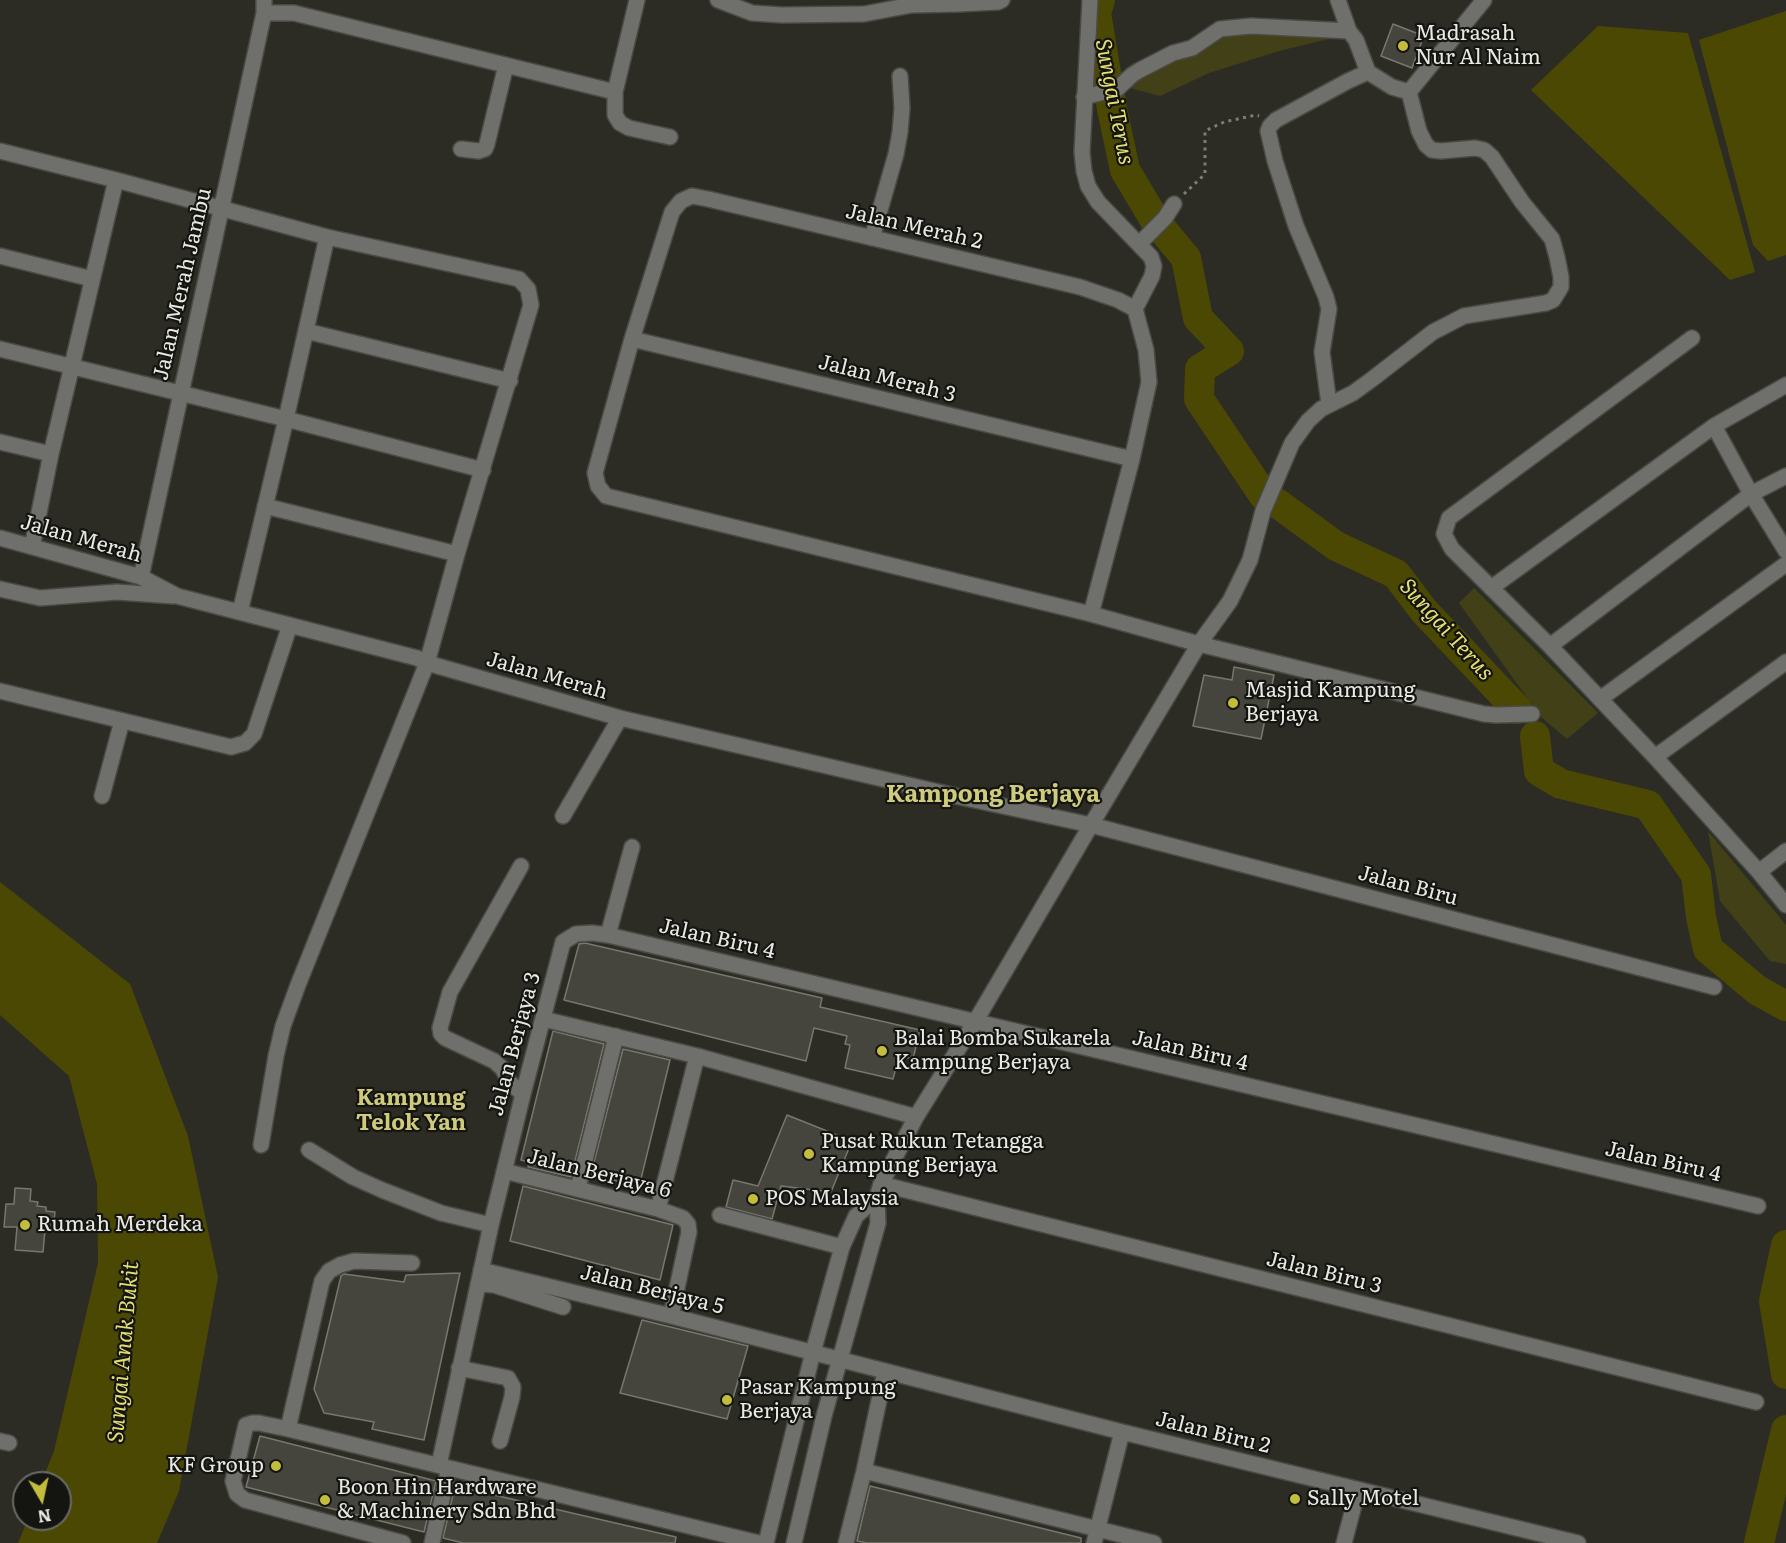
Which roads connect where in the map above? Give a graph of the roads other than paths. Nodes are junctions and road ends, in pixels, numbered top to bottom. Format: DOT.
graph roads {
  1 [pos="637,0"];
  2 [pos="718,0"];
  3 [pos="1002,0"];
  4 [pos="1090,0"];
  5 [pos="1338,0"];
  6 [pos="1484,0"];
  7 [pos="264,6"];
  8 [pos="1349,31"];
  9 [pos="506,65"];
  10 [pos="1368,72"];
  11 [pos="900,76"];
  12 [pos="615,92"];
  13 [pos="1409,92"];
  14 [pos="1090,96"];
  15 [pos="670,137"];
  16 [pos="461,149"];
  17 [pos="0,151"];
  18 [pos="116,180"];
  19 [pos="1174,204"];
  20 [pos="221,208"];
  21 [pos="327,237"];
  22 [pos="872,238"];
  23 [pos="1144,238"];
  24 [pos="0,256"];
  25 [pos="92,279"];
  26 [pos="1135,309"];
  27 [pos="306,331"];
  28 [pos="1692,338"];
  29 [pos="632,339"];
  30 [pos="0,350"];
  31 [pos="71,367"];
  32 [pos="510,381"];
  33 [pos="1786,385"];
  34 [pos="180,394"];
  35 [pos="1329,404"];
  36 [pos="286,419"];
  37 [pos="1714,426"];
  38 [pos="0,442"];
  39 [pos="51,454"];
  40 [pos="1132,459"];
  41 [pos="483,470"];
  42 [pos="1786,476"];
  43 [pos="1751,494"];
  44 [pos="265,506"];
  45 [pos="0,538"];
  46 [pos="32,547"];
  47 [pos="1786,550"];
  48 [pos="457,554"];
  49 [pos="1786,564"];
  50 [pos="141,577"];
  51 [pos="1491,588"];
  52 [pos="0,589"];
  53 [pos="177,596"];
  54 [pos="240,612"];
  55 [pos="1091,614"];
  56 [pos="290,625"];
  57 [pos="1199,644"];
  58 [pos="1550,646"];
  59 [pos="1786,662"];
  60 [pos="427,663"];
  61 [pos="0,691"];
  62 [pos="1600,699"];
  63 [pos="1532,714"];
  64 [pos="620,718"];
  65 [pos="122,721"];
  66 [pos="1655,757"];
  67 [pos="102,796"];
  68 [pos="563,816"];
  69 [pos="1090,825"];
  70 [pos="632,847"];
  71 [pos="1786,851"];
  72 [pos="521,866"];
  73 [pos="1759,872"];
  74 [pos="1786,905"];
  75 [pos="576,934"];
  76 [pos="608,935"];
  77 [pos="1714,987"];
  78 [pos="543,1019"];
  79 [pos="975,1022"];
  80 [pos="616,1036"];
  81 [pos="697,1056"];
  82 [pos="523,1094"];
  83 [pos="916,1117"];
  84 [pos="261,1145"];
  85 [pos="309,1150"];
  86 [pos="504,1171"];
  87 [pos="578,1188"];
  88 [pos="879,1190"];
  89 [pos="1758,1206"];
  90 [pos="658,1209"];
  91 [pos="720,1215"];
  92 [pos="491,1225"];
  93 [pos="842,1247"];
  94 [pos="412,1263"];
  95 [pos="479,1277"];
  96 [pos="563,1307"];
  97 [pos="671,1316"];
  98 [pos="813,1352"];
  99 [pos="840,1359"];
  100 [pos="459,1368"];
  101 [pos="885,1372"];
  102 [pos="1756,1402"];
  103 [pos="288,1429"];
  104 [pos="1122,1432"];
  105 [pos="500,1441"];
  106 [pos="444,1467"];
  107 [pos="864,1471"];
  108 [pos="1358,1490"];
  109 [pos="1096,1536"];
  110 [pos="720,1538"];
  111 [pos="403,1543"];
  112 [pos="432,1543"];
  113 [pos="759,1543"];
  114 [pos="766,1543"];
  115 [pos="794,1543"];
  116 [pos="846,1543"];
  117 [pos="1154,1543"];
  118 [pos="1344,1543"];
  119 [pos="1578,1543"];
  1 -- 12 [label="street"];
  2 -- 3 [label="street"];
  4 -- 14 [label="street"];
  5 -- 8 [label="street"];
  6 -- 13 [label="street"];
  7 -- 9 [label="street"];
  7 -- 20 [label="street, Jalan Merah Jambu"];
  8 -- 10 [label="street"];
  8 -- 14 [label="street"];
  9 -- 12 [label="street"];
  9 -- 16 [label="street"];
  10 -- 13 [label="street"];
  10 -- 35 [label="street"];
  11 -- 22 [label="street"];
  12 -- 15 [label="street"];
  13 -- 35 [label="street"];
  14 -- 23 [label="street"];
  17 -- 18 [label="street"];
  18 -- 20 [label="street"];
  18 -- 25 [label="street"];
  19 -- 23 [label="street"];
  20 -- 21 [label="street"];
  20 -- 34 [label="street, Jalan Merah Jambu"];
  21 -- 27 [label="street"];
  21 -- 32 [label="street"];
  22 -- 26 [label="street, Jalan Merah 2"];
  22 -- 29 [label="street, Jalan Merah 2"];
  23 -- 26 [label="street"];
  24 -- 25 [label="street"];
  25 -- 31 [label="street"];
  26 -- 40 [label="street"];
  27 -- 32 [label="street"];
  27 -- 36 [label="street"];
  28 -- 51 [label="street"];
  29 -- 40 [label="street, Jalan Merah 3"];
  29 -- 55 [label="street, Jalan Merah 2"];
  30 -- 31 [label="street"];
  31 -- 34 [label="street"];
  31 -- 39 [label="street"];
  32 -- 41 [label="street"];
  33 -- 37 [label="street"];
  34 -- 36 [label="street"];
  34 -- 50 [label="street, Jalan Merah Jambu"];
  35 -- 57 [label="street"];
  36 -- 41 [label="street"];
  36 -- 44 [label="street"];
  37 -- 43 [label="street"];
  37 -- 51 [label="street"];
  38 -- 39 [label="street"];
  39 -- 46 [label="street"];
  40 -- 55 [label="street"];
  41 -- 48 [label="street"];
  42 -- 43 [label="street"];
  43 -- 47 [label="street"];
  43 -- 58 [label="street"];
  44 -- 48 [label="street"];
  44 -- 54 [label="street"];
  45 -- 46 [label="street, Jalan Merah"];
  46 -- 50 [label="street, Jalan Merah"];
  48 -- 60 [label="street"];
  49 -- 62 [label="street"];
  50 -- 53 [label="street, Jalan Merah"];
  51 -- 58 [label="street"];
  52 -- 53 [label="street"];
  53 -- 54 [label="street, Jalan Merah"];
  54 -- 56 [label="street, Jalan Merah"];
  55 -- 57 [label="street"];
  56 -- 60 [label="street, Jalan Merah"];
  56 -- 65 [label="street"];
  57 -- 63 [label="street"];
  57 -- 69 [label="street"];
  58 -- 62 [label="street"];
  59 -- 66 [label="street"];
  60 -- 64 [label="street, Jalan Merah"];
  60 -- 84 [label="street"];
  61 -- 65 [label="street"];
  62 -- 66 [label="street"];
  64 -- 68 [label="street"];
  64 -- 69 [label="street, Jalan Merah"];
  65 -- 67 [label="street"];
  66 -- 73 [label="street"];
  69 -- 77 [label="street, Jalan Biru"];
  69 -- 79 [label="street"];
  70 -- 76 [label="street"];
  71 -- 73 [label="street"];
  72 -- 82 [label="street"];
  73 -- 74 [label="street"];
  75 -- 76 [label="street, Jalan Biru 4"];
  75 -- 78 [label="street, Jalan Berjaya 3"];
  76 -- 79 [label="street, Jalan Biru 4"];
  78 -- 80 [label="street"];
  78 -- 82 [label="street, Jalan Berjaya 3"];
  79 -- 83 [label="street"];
  79 -- 89 [label="street, Jalan Biru 4"];
  80 -- 81 [label="street"];
  80 -- 87 [label="street"];
  81 -- 83 [label="street"];
  81 -- 90 [label="street"];
  82 -- 86 [label="street, Jalan Berjaya 3"];
  83 -- 88 [label="street"];
  85 -- 92 [label="street"];
  86 -- 87 [label="street, Jalan Berjaya 6"];
  86 -- 92 [label="street, Jalan Berjaya 3"];
  87 -- 90 [label="street, Jalan Berjaya 6"];
  88 -- 93 [label="street"];
  88 -- 99 [label="street"];
  88 -- 102 [label="street, Jalan Biru 3"];
  90 -- 97 [label="street, Jalan Berjaya 6"];
  91 -- 93 [label="street"];
  92 -- 95 [label="street, Jalan Berjaya 3"];
  93 -- 98 [label="street"];
  94 -- 103 [label="street"];
  95 -- 96 [label="street"];
  95 -- 97 [label="street, Jalan Berjaya 5"];
  95 -- 100 [label="street, Jalan Berjaya 3"];
  97 -- 98 [label="street, Jalan Berjaya 5"];
  98 -- 99 [label="street, Jalan Berjaya 5"];
  98 -- 114 [label="street"];
  99 -- 101 [label="street, Jalan Biru 2"];
  99 -- 115 [label="street"];
  100 -- 105 [label="street"];
  100 -- 106 [label="street, Jalan Berjaya 3"];
  101 -- 104 [label="street, Jalan Biru 2"];
  101 -- 107 [label="street"];
  103 -- 106 [label="street"];
  103 -- 111 [label="street"];
  104 -- 108 [label="street, Jalan Biru 2"];
  104 -- 109 [label="street"];
  106 -- 110 [label="street"];
  106 -- 112 [label="street, Jalan Berjaya 3"];
  107 -- 109 [label="street"];
  107 -- 116 [label="street"];
  108 -- 118 [label="street"];
  108 -- 119 [label="street, Jalan Biru 2"];
  109 -- 117 [label="street"];
  110 -- 113 [label="street"];
}
